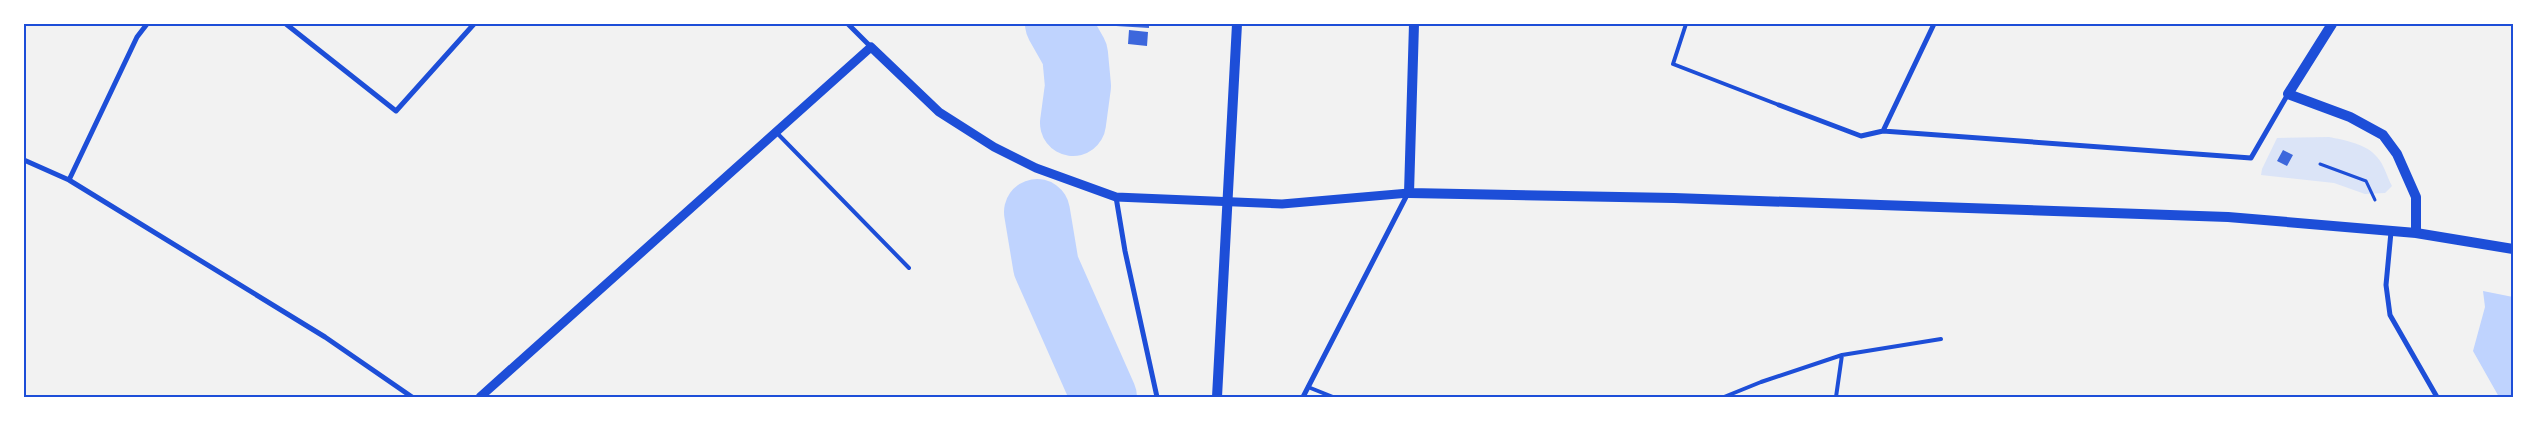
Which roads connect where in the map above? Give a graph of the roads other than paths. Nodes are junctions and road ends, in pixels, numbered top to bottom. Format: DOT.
graph roads {
  1 [pos="147,24"];
  2 [pos="286,24"];
  3 [pos="474,24"];
  4 [pos="848,24"];
  5 [pos="1237,24"];
  6 [pos="1414,24"];
  7 [pos="1686,24"];
  8 [pos="1934,24"];
  9 [pos="2332,24"];
  10 [pos="871,47"];
  11 [pos="2288,94"];
  12 [pos="1778,105"];
  13 [pos="1883,131"];
  14 [pos="776,132"];
  15 [pos="24,160"];
  16 [pos="69,180"];
  17 [pos="1409,192"];
  18 [pos="1116,197"];
  19 [pos="2391,232"];
  20 [pos="2416,233"];
  21 [pos="2513,249"];
  22 [pos="909,268"];
  23 [pos="1941,339"];
  24 [pos="1842,355"];
  25 [pos="1308,387"];
  26 [pos="412,397"];
  27 [pos="480,397"];
  28 [pos="1157,397"];
  29 [pos="1217,397"];
  30 [pos="1303,397"];
  31 [pos="1333,397"];
  32 [pos="1724,397"];
  33 [pos="1836,397"];
  34 [pos="2437,397"];
  1 -- 16 [label="street"];
  2 -- 3 [label="street"];
  4 -- 10 [label="street"];
  5 -- 29 [label="main road"];
  6 -- 17 [label="main road"];
  7 -- 12 [label="lane"];
  8 -- 13 [label="street"];
  9 -- 11 [label="main road"];
  10 -- 14 [label="street"];
  10 -- 18 [label="street"];
  11 -- 13 [label="street"];
  11 -- 20 [label="main road"];
  12 -- 13 [label="street"];
  14 -- 22 [label="lane"];
  14 -- 27 [label="street"];
  15 -- 16 [label="street"];
  16 -- 26 [label="street"];
  17 -- 18 [label="street"];
  17 -- 19 [label="main road"];
  17 -- 25 [label="street"];
  18 -- 28 [label="street"];
  19 -- 20 [label="main road"];
  19 -- 34 [label="street"];
  20 -- 21 [label="main road"];
  23 -- 24 [label="lane"];
  24 -- 32 [label="lane"];
  24 -- 33 [label="lane"];
  25 -- 30 [label="street"];
  25 -- 31 [label="lane"];
}
